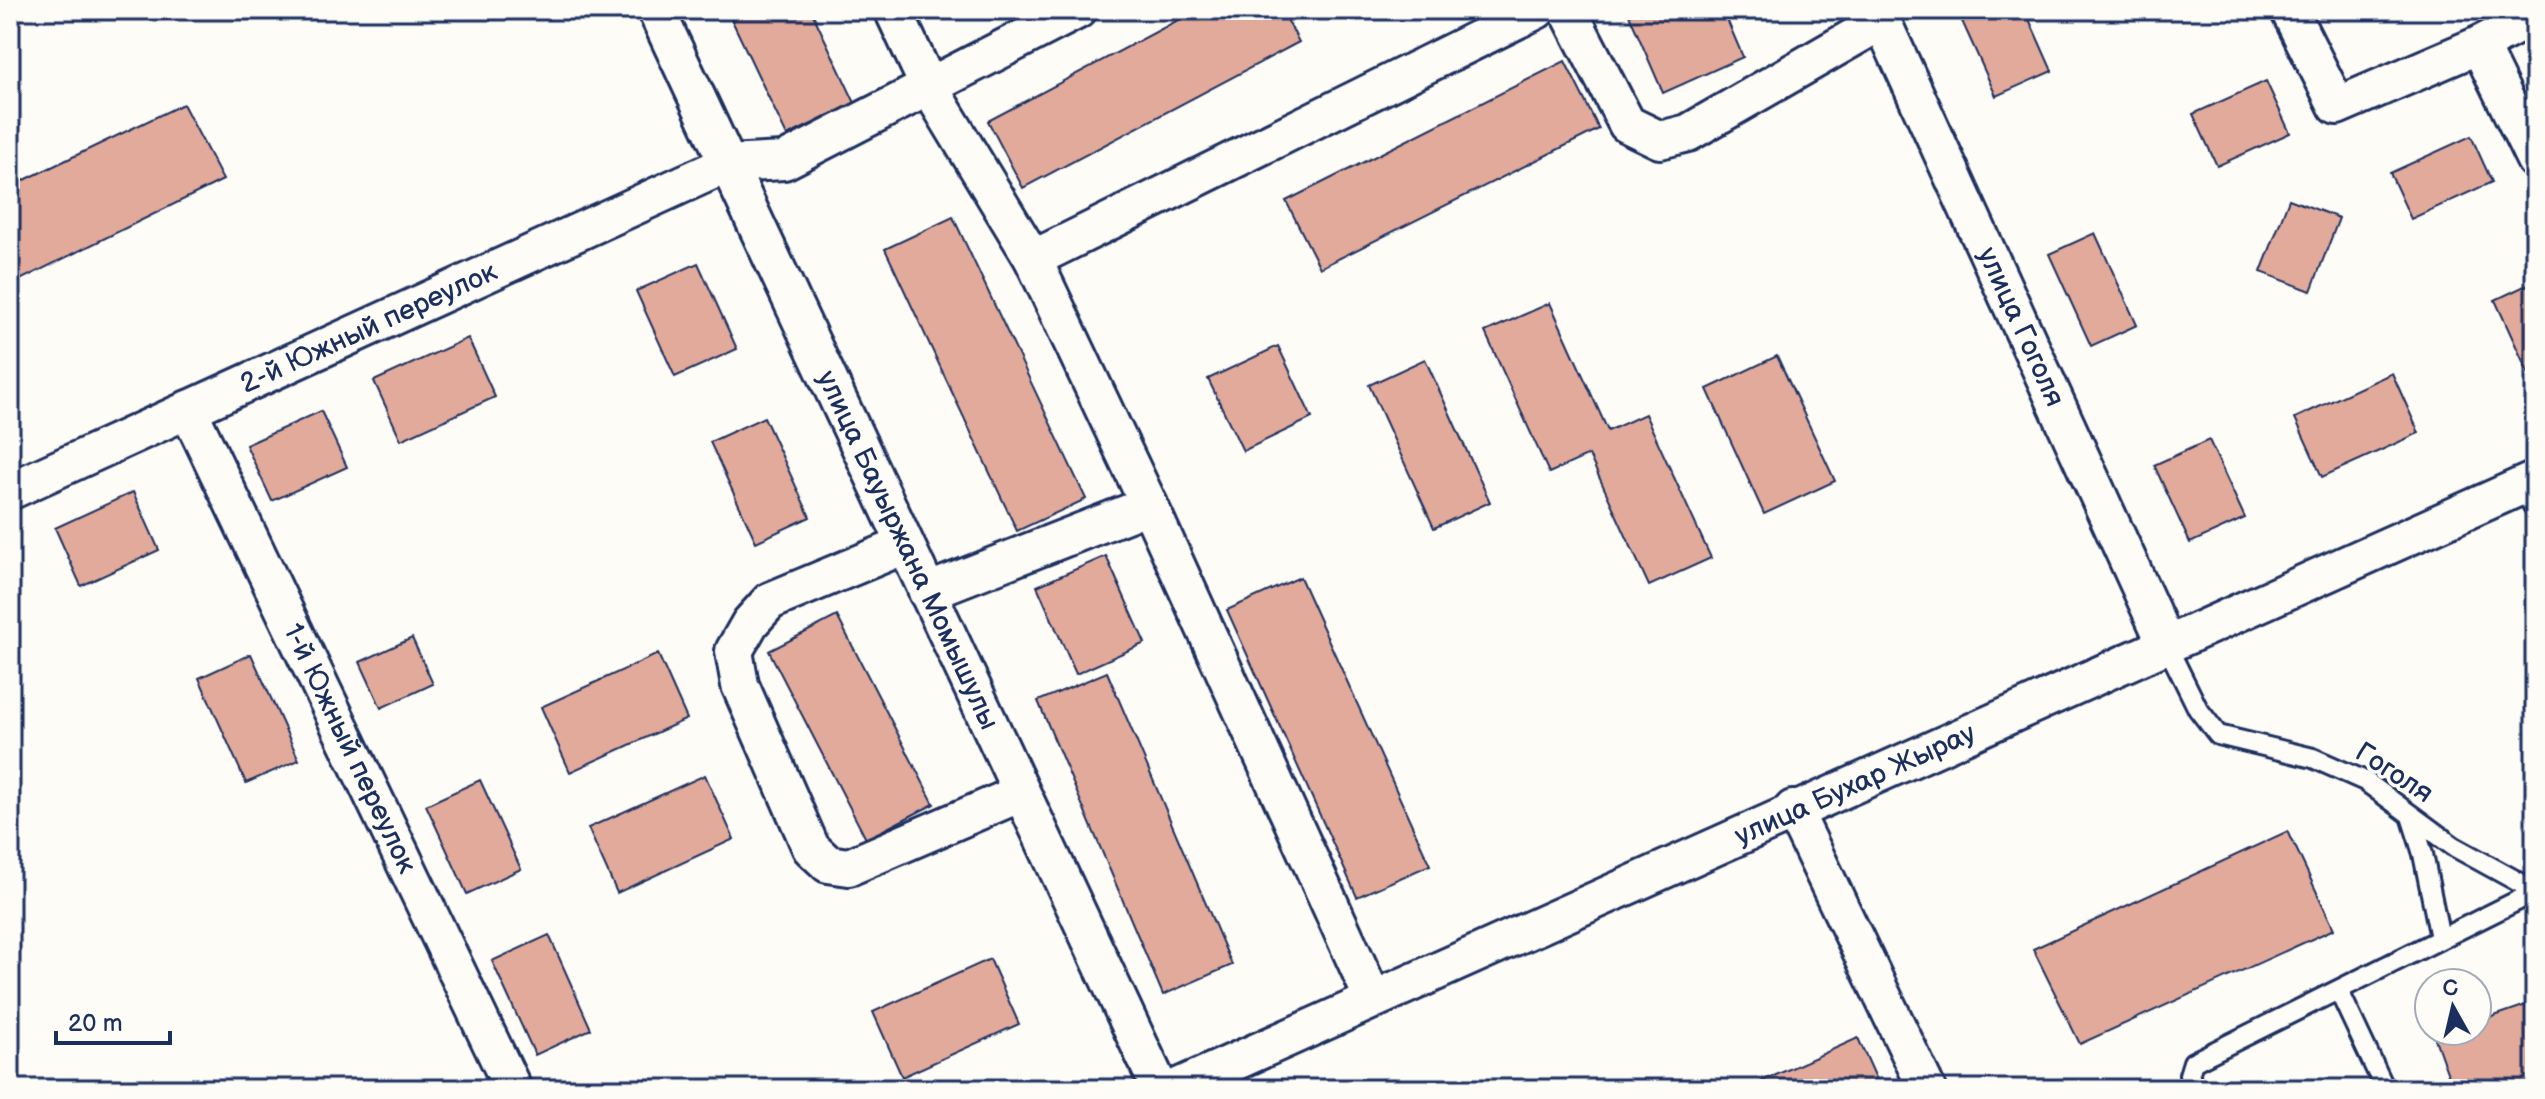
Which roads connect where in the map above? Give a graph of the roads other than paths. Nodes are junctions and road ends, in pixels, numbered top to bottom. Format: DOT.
graph roads {
  1 [pos="656,10"];
  2 [pos="893,10"];
  3 [pos="1078,10"];
  4 [pos="1537,10"];
  5 [pos="1568,10"];
  6 [pos="2289,10"];
  7 [pos="1879,16"];
  8 [pos="2535,16"];
  9 [pos="2479,45"];
  10 [pos="929,87"];
  11 [pos="2535,160"];
  12 [pos="727,164"];
  13 [pos="1033,259"];
  14 [pos="188,409"];
  15 [pos="10,491"];
  16 [pos="2530,491"];
  17 [pos="1149,505"];
  18 [pos="905,545"];
  19 [pos="927,592"];
  20 [pos="2166,644"];
  21 [pos="1021,793"];
  22 [pos="1793,809"];
  23 [pos="2411,816"];
  24 [pos="2535,891"];
  25 [pos="2440,938"];
  26 [pos="2339,991"];
  27 [pos="1373,999"];
  28 [pos="513,1089"];
  29 [pos="1160,1089"];
  30 [pos="1174,1089"];
  31 [pos="1927,1089"];
  32 [pos="2195,1089"];
  33 [pos="2385,1089"];
  1 -- 12 [label="street, улица Бауыржана Момышулы"];
  2 -- 10 [label="street"];
  3 -- 10 [label="street"];
  4 -- 13 [label="street"];
  5 -- 7 [label="street"];
  6 -- 9 [label="street"];
  7 -- 20 [label="street, улица Гоголя"];
  8 -- 9 [label="street"];
  9 -- 11 [label="street"];
  10 -- 12 [label="street"];
  10 -- 13 [label="street"];
  12 -- 14 [label="street, 2-й Южный переулок"];
  12 -- 18 [label="street, улица Бауыржана Момышулы"];
  13 -- 17 [label="street"];
  14 -- 15 [label="street, 2-й Южный переулок"];
  14 -- 28 [label="street, 1-й Южный переулок"];
  16 -- 20 [label="street, улица Бухар Жырау"];
  17 -- 19 [label="street"];
  17 -- 27 [label="street"];
  18 -- 19 [label="street, улица Бауыржана Момышулы"];
  18 -- 21 [label="street"];
  19 -- 21 [label="street, улица Бауыржана Момышулы"];
  20 -- 22 [label="street, улица Бухар Жырау"];
  20 -- 23 [label="lane, Гоголя"];
  21 -- 29 [label="street, улица Бауыржана Момышулы"];
  22 -- 27 [label="street, улица Бухар Жырау"];
  22 -- 31 [label="street"];
  23 -- 24 [label="lane, Гоголя"];
  23 -- 25 [label="lane"];
  24 -- 25 [label="lane"];
  25 -- 26 [label="lane"];
  26 -- 32 [label="lane"];
  26 -- 33 [label="lane"];
  27 -- 30 [label="street, улица Бухар Жырау"];
}
